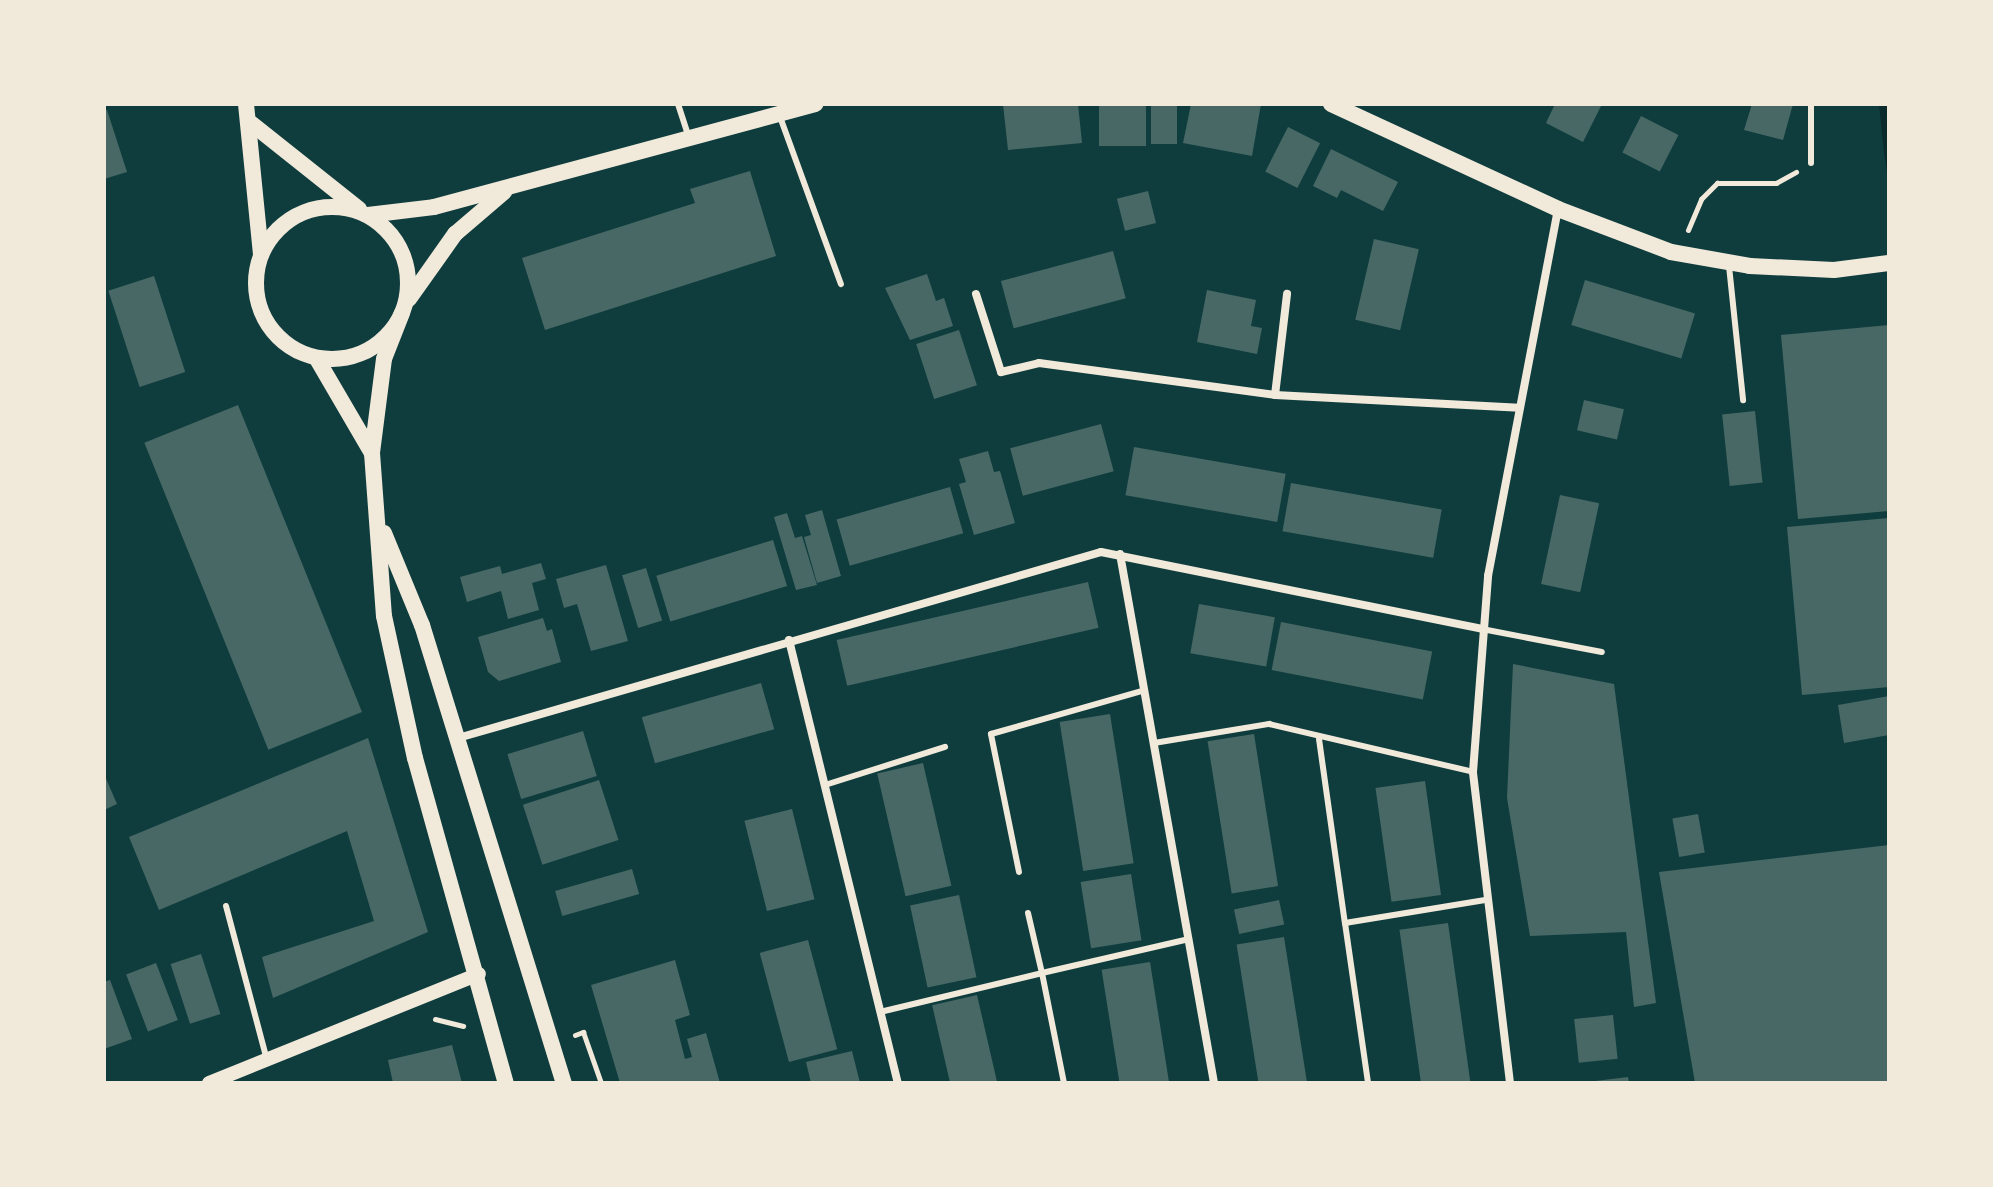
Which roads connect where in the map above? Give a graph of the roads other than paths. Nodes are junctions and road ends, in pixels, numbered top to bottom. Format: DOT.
graph roads {
  1 [pos="246,104"];
  2 [pos="678,104"];
  3 [pos="815,104"];
  4 [pos="1331,104"];
  5 [pos="1811,104"];
  6 [pos="779,114"];
  7 [pos="252,124"];
  8 [pos="689,138"];
  9 [pos="1811,163"];
  10 [pos="512,186"];
  11 [pos="1558,209"];
  12 [pos="366,214"];
  13 [pos="261,254"];
  14 [pos="1729,262"];
  15 [pos="1889,263"];
  16 [pos="841,284"];
  17 [pos="976,294"];
  18 [pos="1287,294"];
  19 [pos="404,309"];
  20 [pos="317,359"];
  21 [pos="1275,395"];
  22 [pos="1743,400"];
  23 [pos="1519,408"];
  24 [pos="372,453"];
  25 [pos="380,523"];
  26 [pos="1120,554"];
  27 [pos="1482,629"];
  28 [pos="789,640"];
  29 [pos="1602,652"];
  30 [pos="1145,690"];
  31 [pos="458,738"];
  32 [pos="1319,739"];
  33 [pos="1154,743"];
  34 [pos="945,747"];
  35 [pos="1473,772"];
  36 [pos="825,785"];
  37 [pos="1019,872"];
  38 [pos="1485,900"];
  39 [pos="226,906"];
  40 [pos="1028,913"];
  41 [pos="1345,923"];
  42 [pos="1189,939"];
  43 [pos="1042,973"];
  44 [pos="479,974"];
  45 [pos="880,1012"];
  46 [pos="267,1060"];
  47 [pos="209,1083"];
  48 [pos="506,1083"];
  49 [pos="564,1083"];
  50 [pos="898,1083"];
  51 [pos="1064,1083"];
  52 [pos="1214,1083"];
  53 [pos="1368,1083"];
  54 [pos="1510,1083"];
  1 -- 7 [label="main road"];
  2 -- 8 [label="lane"];
  3 -- 6 [label="main road"];
  4 -- 11 [label="main road"];
  5 -- 9 [label="lane"];
  6 -- 8 [label="main road"];
  6 -- 16 [label="lane"];
  7 -- 12 [label="main road"];
  7 -- 13 [label="main road"];
  8 -- 10 [label="main road"];
  10 -- 12 [label="main road"];
  10 -- 19 [label="main road"];
  11 -- 14 [label="main road"];
  11 -- 23 [label="street"];
  12 -- 13 [label="main road"];
  12 -- 19 [label="main road"];
  13 -- 20 [label="main road"];
  14 -- 15 [label="main road"];
  14 -- 22 [label="lane"];
  17 -- 21 [label="street"];
  18 -- 21 [label="street"];
  19 -- 20 [label="main road"];
  19 -- 24 [label="main road"];
  20 -- 24 [label="main road"];
  21 -- 23 [label="street"];
  23 -- 27 [label="street"];
  24 -- 25 [label="main road"];
  25 -- 31 [label="main road"];
  25 -- 44 [label="main road"];
  26 -- 27 [label="street"];
  26 -- 28 [label="street"];
  26 -- 30 [label="street"];
  27 -- 29 [label="lane"];
  27 -- 35 [label="street"];
  28 -- 31 [label="street"];
  28 -- 36 [label="street"];
  30 -- 33 [label="street"];
  30 -- 37 [label="lane"];
  31 -- 49 [label="main road"];
  32 -- 33 [label="lane"];
  32 -- 35 [label="lane"];
  32 -- 41 [label="lane"];
  33 -- 42 [label="street"];
  34 -- 36 [label="lane"];
  35 -- 38 [label="street"];
  36 -- 45 [label="street"];
  38 -- 41 [label="lane"];
  38 -- 54 [label="street"];
  39 -- 46 [label="lane"];
  40 -- 43 [label="lane"];
  41 -- 53 [label="lane"];
  42 -- 43 [label="lane"];
  42 -- 52 [label="street"];
  43 -- 45 [label="lane"];
  43 -- 51 [label="lane"];
  44 -- 46 [label="street"];
  44 -- 48 [label="main road"];
  45 -- 50 [label="street"];
  46 -- 47 [label="street"];
}
